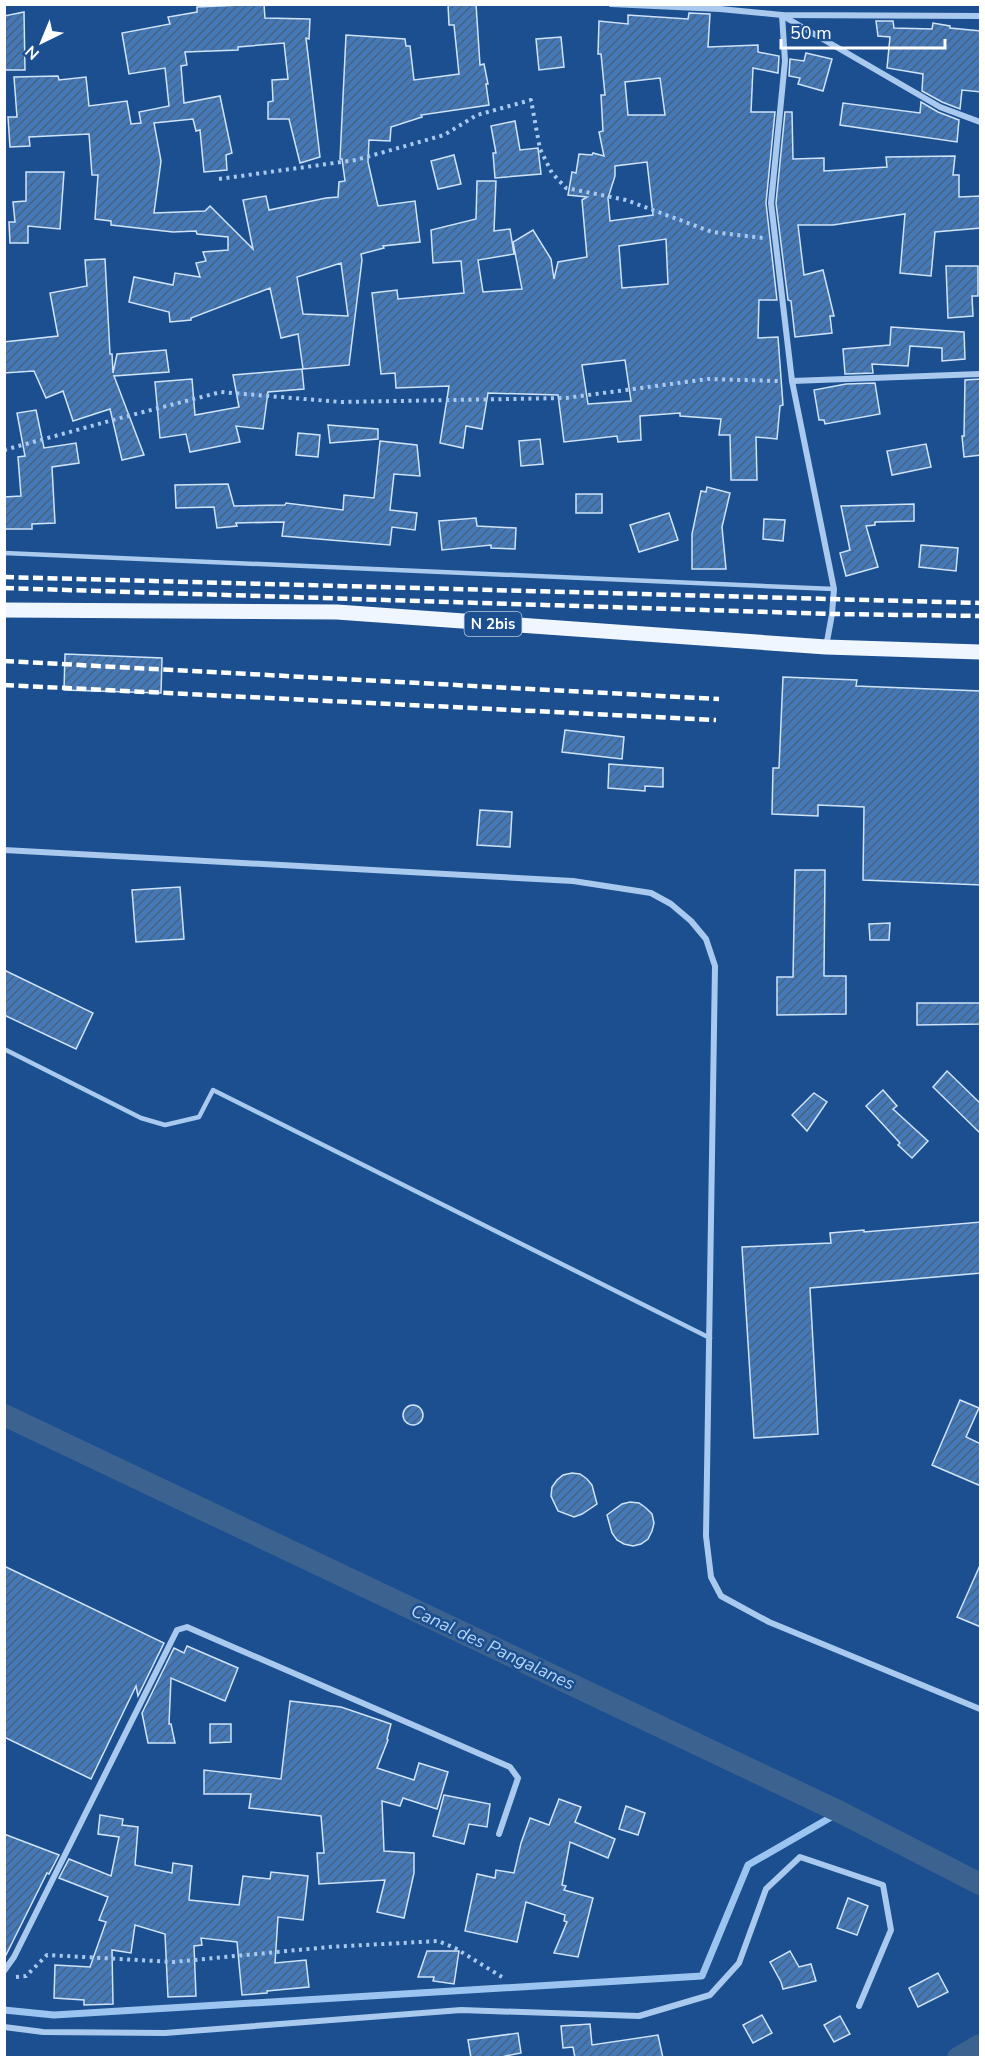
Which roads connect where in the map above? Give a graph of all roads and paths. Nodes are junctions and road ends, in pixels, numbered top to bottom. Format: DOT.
graph roads {
  1 [pos="611,4"];
  2 [pos="782,15"];
  3 [pos="981,16"];
  4 [pos="981,122"];
  5 [pos="4,163"];
  6 [pos="219,179"];
  7 [pos="4,221"];
  8 [pos="776,240"];
  9 [pos="981,374"];
  10 [pos="792,381"];
  11 [pos="4,450"];
  12 [pos="4,553"];
  13 [pos="834,589"];
  14 [pos="4,610"];
  15 [pos="826,647"];
  16 [pos="981,652"];
  17 [pos="4,850"];
  18 [pos="4,1049"];
  19 [pos="710,1338"];
  20 [pos="981,1709"];
  21 [pos="499,1834"];
  22 [pos="4,1971"];
  23 [pos="15,1977"];
  24 [pos="502,1977"];
  25 [pos="859,2006"];
  26 [pos="4,2027"];
  1 -- 2 [label="street"];
  2 -- 3 [label="street"];
  2 -- 4 [label="street"];
  2 -- 8 [label="street"];
  5 -- 7 [label="path"];
  6 -- 8 [label="path"];
  8 -- 10 [label="street"];
  9 -- 10 [label="street"];
  10 -- 11 [label="path"];
  10 -- 13 [label="street"];
  12 -- 13 [label="lane"];
  13 -- 15 [label="street"];
  14 -- 15 [label="main road, N 2bis"];
  15 -- 16 [label="main road, N 2bis"];
  17 -- 19 [label="street"];
  18 -- 19 [label="lane"];
  19 -- 20 [label="street"];
  21 -- 22 [label="street"];
  23 -- 24 [label="path"];
  25 -- 26 [label="street"];
}
